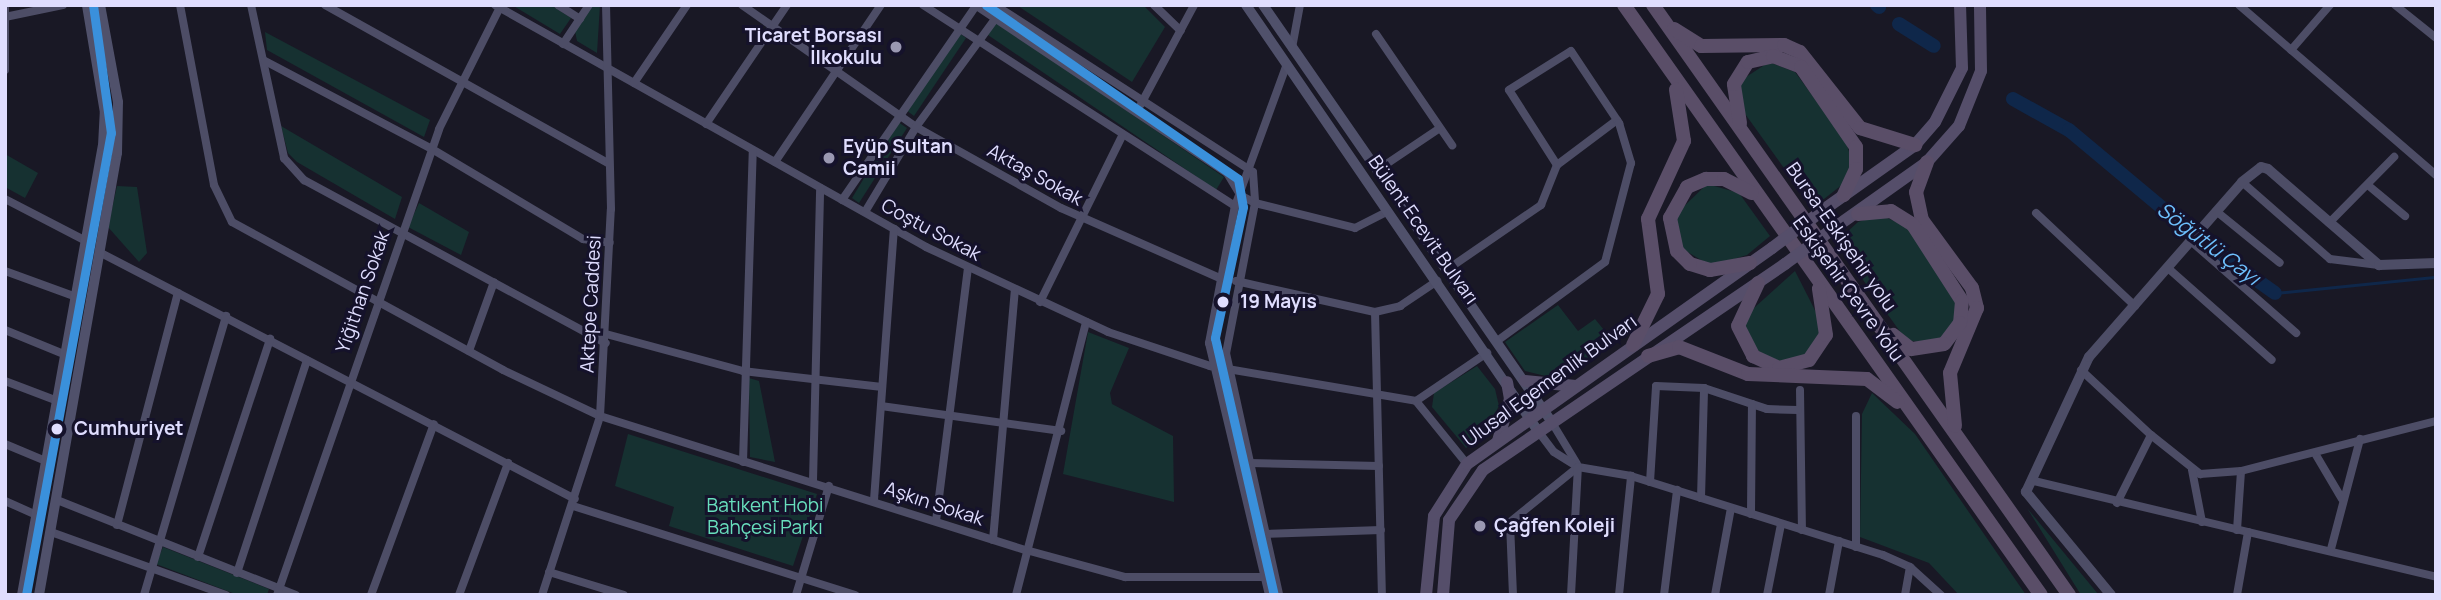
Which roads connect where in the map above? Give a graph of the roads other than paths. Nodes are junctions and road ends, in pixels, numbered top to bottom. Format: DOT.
graph roads {
  1 [pos="63,5"];
  2 [pos="87,5"];
  3 [pos="100,5"];
  4 [pos="180,5"];
  5 [pos="251,5"];
  6 [pos="325,5"];
  7 [pos="558,5"];
  8 [pos="589,5"];
  9 [pos="606,5"];
  10 [pos="687,5"];
  11 [pos="742,5"];
  12 [pos="787,5"];
  13 [pos="881,5"];
  14 [pos="923,5"];
  15 [pos="995,5"];
  16 [pos="1154,5"];
  17 [pos="1194,5"];
  18 [pos="1246,5"];
  19 [pos="1262,5"];
  20 [pos="1300,5"];
  21 [pos="1624,5"];
  22 [pos="1653,5"];
  23 [pos="1960,5"];
  24 [pos="1980,5"];
  25 [pos="2239,5"];
  26 [pos="2330,5"];
  27 [pos="2395,5"];
  28 [pos="499,6"];
  29 [pos="975,6"];
  30 [pos="1007,9"];
  31 [pos="6,14"];
  32 [pos="580,19"];
  33 [pos="995,19"];
  34 [pos="1667,25"];
  35 [pos="773,26"];
  36 [pos="958,28"];
  37 [pos="1181,31"];
  38 [pos="1376,34"];
  39 [pos="2436,38"];
  40 [pos="978,41"];
  41 [pos="563,44"];
  42 [pos="1292,48"];
  43 [pos="2291,50"];
  44 [pos="265,61"];
  45 [pos="1287,64"];
  46 [pos="1667,66"];
  47 [pos="610,69"];
  48 [pos="5,70"];
  49 [pos="835,70"];
  50 [pos="461,80"];
  51 [pos="634,83"];
  52 [pos="1141,104"];
  53 [pos="898,114"];
  54 [pos="1617,120"];
  55 [pos="706,124"];
  56 [pos="916,127"];
  57 [pos="1440,128"];
  58 [pos="1123,134"];
  59 [pos="1748,140"];
  60 [pos="1452,145"];
  61 [pos="1915,145"];
  62 [pos="432,149"];
  63 [pos="753,150"];
  64 [pos="2394,157"];
  65 [pos="775,162"];
  66 [pos="1927,162"];
  67 [pos="609,164"];
  68 [pos="1557,165"];
  69 [pos="1379,169"];
  70 [pos="1253,172"];
  71 [pos="2436,175"];
  72 [pos="2242,182"];
  73 [pos="2369,186"];
  74 [pos="820,188"];
  75 [pos="1240,195"];
  76 [pos="1844,195"];
  77 [pos="1756,196"];
  78 [pos="5,199"];
  79 [pos="842,200"];
  80 [pos="1255,202"];
  81 [pos="1235,206"];
  82 [pos="1388,211"];
  83 [pos="2216,211"];
  84 [pos="865,212"];
  85 [pos="2036,213"];
  86 [pos="1858,214"];
  87 [pos="2405,216"];
  88 [pos="1083,219"];
  89 [pos="2329,223"];
  90 [pos="894,229"];
  91 [pos="401,233"];
  92 [pos="86,241"];
  93 [pos="610,243"];
  94 [pos="2193,243"];
  95 [pos="99,252"];
  96 [pos="1750,263"];
  97 [pos="2280,263"];
  98 [pos="2436,263"];
  99 [pos="2379,265"];
  100 [pos="968,268"];
  101 [pos="2169,268"];
  102 [pos="1448,269"];
  103 [pos="5,271"];
  104 [pos="1220,278"];
  105 [pos="1815,278"];
  106 [pos="1236,281"];
  107 [pos="1437,281"];
  108 [pos="494,282"];
  109 [pos="1758,283"];
  110 [pos="1015,291"];
  111 [pos="178,293"];
  112 [pos="76,298"];
  113 [pos="377,300"];
  114 [pos="1041,302"];
  115 [pos="2135,306"];
  116 [pos="1376,312"];
  117 [pos="226,316"];
  118 [pos="1874,318"];
  119 [pos="1086,323"];
  120 [pos="5,330"];
  121 [pos="2296,333"];
  122 [pos="270,339"];
  123 [pos="606,339"];
  124 [pos="1497,341"];
  125 [pos="1633,345"];
  126 [pos="469,351"];
  127 [pos="1487,353"];
  128 [pos="66,355"];
  129 [pos="1648,356"];
  130 [pos="307,360"];
  131 [pos="2272,360"];
  132 [pos="1219,367"];
  133 [pos="2081,370"];
  134 [pos="743,371"];
  135 [pos="815,378"];
  136 [pos="5,381"];
  137 [pos="1525,381"];
  138 [pos="1507,382"];
  139 [pos="351,384"];
  140 [pos="1576,386"];
  141 [pos="882,387"];
  142 [pos="1703,388"];
  143 [pos="1800,390"];
  144 [pos="1373,394"];
  145 [pos="58,401"];
  146 [pos="1416,401"];
  147 [pos="1752,404"];
  148 [pos="881,406"];
  149 [pos="1798,410"];
  150 [pos="1548,415"];
  151 [pos="600,416"];
  152 [pos="1856,416"];
  153 [pos="949,417"];
  154 [pos="1531,419"];
  155 [pos="2436,421"];
  156 [pos="434,424"];
  157 [pos="1001,425"];
  158 [pos="1061,431"];
  159 [pos="1538,431"];
  160 [pos="2151,435"];
  161 [pos="1958,437"];
  162 [pos="2360,439"];
  163 [pos="1499,441"];
  164 [pos="5,444"];
  165 [pos="1941,449"];
  166 [pos="2316,455"];
  167 [pos="743,461"];
  168 [pos="48,462"];
  169 [pos="508,463"];
  170 [pos="1249,463"];
  171 [pos="1467,464"];
  172 [pos="1379,466"];
  173 [pos="1578,467"];
  174 [pos="2192,470"];
  175 [pos="2241,471"];
  176 [pos="1631,476"];
  177 [pos="813,481"];
  178 [pos="2034,481"];
  179 [pos="1650,482"];
  180 [pos="829,486"];
  181 [pos="1677,490"];
  182 [pos="1701,498"];
  183 [pos="2342,499"];
  184 [pos="57,500"];
  185 [pos="874,500"];
  186 [pos="5,501"];
  187 [pos="574,503"];
  188 [pos="2117,503"];
  189 [pos="1731,508"];
  190 [pos="1751,514"];
  191 [pos="36,515"];
  192 [pos="936,521"];
  193 [pos="2202,522"];
  194 [pos="117,524"];
  195 [pos="1781,524"];
  196 [pos="1381,530"];
  197 [pos="1802,530"];
  198 [pos="2237,530"];
  199 [pos="51,532"];
  200 [pos="2248,532"];
  201 [pos="1265,534"];
  202 [pos="993,540"];
  203 [pos="1839,541"];
  204 [pos="161,542"];
  205 [pos="1856,547"];
  206 [pos="2332,549"];
  207 [pos="1026,551"];
  208 [pos="198,557"];
  209 [pos="153,567"];
  210 [pos="1910,567"];
  211 [pos="549,572"];
  212 [pos="237,573"];
  213 [pos="1265,577"];
  214 [pos="2436,577"];
  215 [pos="803,578"];
  216 [pos="278,591"];
  217 [pos="22,595"];
  218 [pos="39,595"];
  219 [pos="144,595"];
  220 [pos="226,595"];
  221 [pos="296,595"];
  222 [pos="371,595"];
  223 [pos="459,595"];
  224 [pos="542,595"];
  225 [pos="624,595"];
  226 [pos="796,595"];
  227 [pos="855,595"];
  228 [pos="1016,595"];
  229 [pos="1269,595"];
  230 [pos="1279,595"];
  231 [pos="1382,595"];
  232 [pos="1426,595"];
  233 [pos="1443,595"];
  234 [pos="1513,595"];
  235 [pos="1572,595"];
  236 [pos="1619,595"];
  237 [pos="1664,595"];
  238 [pos="1715,595"];
  239 [pos="1767,595"];
  240 [pos="1829,595"];
  241 [pos="1905,595"];
  242 [pos="1941,595"];
  243 [pos="2041,595"];
  244 [pos="2069,595"];
  245 [pos="2111,595"];
  246 [pos="2237,595"];
  1 -- 31 [label="street"];
  2 -- 92 [label="main road"];
  3 -- 95 [label="main road"];
  4 -- 113 [label="street, Aşkın Sokak"];
  5 -- 44 [label="street"];
  6 -- 50 [label="street"];
  7 -- 32 [label="street"];
  8 -- 32 [label="street"];
  9 -- 47 [label="street, Aktepe Caddesi"];
  10 -- 51 [label="street"];
  11 -- 35 [label="street, Aktaş Sokak"];
  12 -- 35 [label="street"];
  13 -- 49 [label="street"];
  14 -- 36 [label="street"];
  15 -- 30 [label="street"];
  16 -- 37 [label="street"];
  17 -- 37 [label="street"];
  18 -- 45 [label="main road, Bülent Ecevit Bulvarı"];
  19 -- 42 [label="main road, Bülent Ecevit Bulvarı"];
  20 -- 42 [label="street"];
  21 -- 46 [label="highway, Eskişehir Çevre Yolu"];
  22 -- 34 [label="highway, Bursa-Eskişehir yolu"];
  23 -- 61 [label="main road, Ulusal Egemenlik Bulvarı"];
  24 -- 66 [label="main road, Ulusal Egemenlik Bulvarı"];
  25 -- 43 [label="street"];
  26 -- 43 [label="street"];
  27 -- 39 [label="street"];
  28 -- 41 [label="street, Coştu Sokak"];
  28 -- 50 [label="street, Yiğithan Sokak"];
  29 -- 33 [label="street"];
  29 -- 36 [label="street"];
  30 -- 52 [label="street"];
  31 -- 48 [label="street"];
  32 -- 41 [label="street"];
  33 -- 40 [label="street"];
  33 -- 75 [label="street"];
  34 -- 59 [label="highway, Bursa-Eskişehir yolu"];
  34 -- 61 [label="highway"];
  35 -- 49 [label="street, Aktaş Sokak"];
  35 -- 55 [label="street"];
  36 -- 40 [label="street"];
  36 -- 53 [label="street"];
  37 -- 52 [label="street"];
  38 -- 57 [label="street"];
  40 -- 56 [label="street"];
  40 -- 58 [label="street"];
  41 -- 47 [label="street, Coştu Sokak"];
  42 -- 69 [label="main road, Bülent Ecevit Bulvarı"];
  43 -- 71 [label="street"];
  44 -- 62 [label="street"];
  44 -- 91 [label="street"];
  45 -- 70 [label="street"];
  45 -- 82 [label="main road, Bülent Ecevit Bulvarı"];
  46 -- 77 [label="highway, Eskişehir Çevre Yolu"];
  46 -- 125 [label="highway"];
  47 -- 51 [label="street, Coştu Sokak"];
  47 -- 67 [label="street, Aktepe Caddesi"];
  49 -- 53 [label="street, Aktaş Sokak"];
  49 -- 65 [label="street"];
  50 -- 62 [label="street, Yiğithan Sokak"];
  50 -- 67 [label="street"];
  51 -- 55 [label="street, Coştu Sokak"];
  52 -- 70 [label="street"];
  53 -- 56 [label="street, Aktaş Sokak"];
  53 -- 79 [label="street"];
  54 -- 68 [label="street"];
  54 -- 68 [label="street"];
  54 -- 124 [label="street"];
  55 -- 63 [label="street, Coştu Sokak"];
  56 -- 84 [label="street"];
  56 -- 88 [label="street, Aktaş Sokak"];
  57 -- 60 [label="street"];
  57 -- 69 [label="street"];
  58 -- 81 [label="street"];
  58 -- 88 [label="street"];
  59 -- 76 [label="highway"];
  59 -- 118 [label="highway, Bursa-Eskişehir yolu"];
  61 -- 76 [label="main road, Ulusal Egemenlik Bulvarı"];
  62 -- 91 [label="street, Yiğithan Sokak"];
  62 -- 93 [label="street"];
  63 -- 65 [label="street, Coştu Sokak"];
  63 -- 134 [label="street"];
  64 -- 73 [label="street"];
  65 -- 74 [label="street, Coştu Sokak"];
  66 -- 86 [label="main road, Ulusal Egemenlik Bulvarı"];
  66 -- 161 [label="highway"];
  67 -- 93 [label="street, Aktepe Caddesi"];
  68 -- 102 [label="street"];
  69 -- 102 [label="main road, Bülent Ecevit Bulvarı"];
  70 -- 75 [label="street"];
  70 -- 80 [label="street"];
  72 -- 83 [label="street"];
  72 -- 89 [label="street"];
  72 -- 99 [label="street"];
  73 -- 87 [label="street"];
  73 -- 89 [label="street"];
  74 -- 79 [label="street, Coştu Sokak"];
  74 -- 135 [label="street"];
  75 -- 80 [label="street"];
  75 -- 81 [label="street"];
  76 -- 96 [label="main road, Ulusal Egemenlik Bulvarı, bridge"];
  77 -- 96 [label="highway"];
  77 -- 105 [label="highway, Eskişehir Çevre Yolu"];
  78 -- 92 [label="street"];
  79 -- 84 [label="street, Coştu Sokak"];
  80 -- 82 [label="street"];
  80 -- 106 [label="street"];
  81 -- 104 [label="street"];
  82 -- 107 [label="main road, Bülent Ecevit Bulvarı"];
  83 -- 94 [label="street"];
  83 -- 97 [label="street"];
  84 -- 90 [label="street, Coştu Sokak"];
  85 -- 115 [label="street"];
  86 -- 109 [label="main road, Ulusal Egemenlik Bulvarı, bridge"];
  86 -- 118 [label="highway"];
  88 -- 104 [label="street, Aktaş Sokak"];
  88 -- 114 [label="street"];
  89 -- 99 [label="street"];
  90 -- 100 [label="street, Coştu Sokak"];
  90 -- 141 [label="street"];
  91 -- 108 [label="street"];
  91 -- 113 [label="street, Yiğithan Sokak"];
  92 -- 112 [label="main road"];
  93 -- 123 [label="street, Aktepe Caddesi"];
  94 -- 101 [label="street"];
  94 -- 121 [label="street"];
  95 -- 111 [label="street"];
  95 -- 184 [label="main road"];
  96 -- 125 [label="main road, Ulusal Egemenlik Bulvarı"];
  98 -- 99 [label="street"];
  100 -- 110 [label="street, Coştu Sokak"];
  100 -- 153 [label="street"];
  101 -- 115 [label="street"];
  101 -- 131 [label="street"];
  102 -- 124 [label="main road, Bülent Ecevit Bulvarı"];
  103 -- 112 [label="street"];
  104 -- 132 [label="street"];
  105 -- 109 [label="highway"];
  105 -- 165 [label="highway, Eskişehir Çevre Yolu"];
  106 -- 116 [label="street"];
  106 -- 132 [label="street"];
  107 -- 116 [label="street"];
  107 -- 127 [label="main road, Bülent Ecevit Bulvarı"];
  108 -- 123 [label="street"];
  108 -- 126 [label="street"];
  109 -- 129 [label="main road, Ulusal Egemenlik Bulvarı"];
  110 -- 114 [label="street, Coştu Sokak"];
  110 -- 157 [label="street"];
  111 -- 117 [label="street"];
  111 -- 194 [label="street"];
  112 -- 128 [label="main road"];
  113 -- 126 [label="street, Aşkın Sokak"];
  113 -- 139 [label="street, Yiğithan Sokak"];
  114 -- 119 [label="street, Coştu Sokak"];
  115 -- 133 [label="street"];
  116 -- 144 [label="street"];
  117 -- 122 [label="street"];
  117 -- 204 [label="street"];
  118 -- 161 [label="highway, Bursa-Eskişehir yolu"];
  119 -- 132 [label="street, Coştu Sokak"];
  119 -- 158 [label="street"];
  120 -- 128 [label="street"];
  122 -- 130 [label="street"];
  122 -- 208 [label="street"];
  123 -- 134 [label="street"];
  123 -- 151 [label="street, Aktepe Caddesi"];
  124 -- 137 [label="main road, Bülent Ecevit Bulvarı"];
  125 -- 140 [label="main road, Ulusal Egemenlik Bulvarı"];
  126 -- 151 [label="street, Aşkın Sokak"];
  127 -- 138 [label="main road, Bülent Ecevit Bulvarı"];
  127 -- 146 [label="street"];
  128 -- 145 [label="main road"];
  129 -- 150 [label="main road, Ulusal Egemenlik Bulvarı"];
  129 -- 165 [label="highway"];
  130 -- 139 [label="street"];
  130 -- 212 [label="street"];
  132 -- 144 [label="street, Coştu Sokak"];
  132 -- 170 [label="street"];
  132 -- 213 [label="street"];
  133 -- 160 [label="street"];
  133 -- 178 [label="street"];
  134 -- 135 [label="street"];
  134 -- 167 [label="street"];
  135 -- 141 [label="street"];
  135 -- 177 [label="street"];
  136 -- 145 [label="street"];
  137 -- 140 [label="main road"];
  137 -- 150 [label="main road, Bülent Ecevit Bulvarı"];
  138 -- 154 [label="main road, Bülent Ecevit Bulvarı"];
  138 -- 163 [label="main road"];
  139 -- 156 [label="street"];
  139 -- 216 [label="street, Yiğithan Sokak"];
  140 -- 150 [label="main road, Ulusal Egemenlik Bulvarı"];
  141 -- 148 [label="street"];
  142 -- 147 [label="street"];
  142 -- 179 [label="street"];
  142 -- 182 [label="street"];
  143 -- 149 [label="street"];
  144 -- 146 [label="street, Coştu Sokak"];
  144 -- 172 [label="street"];
  145 -- 168 [label="main road"];
  146 -- 171 [label="street"];
  147 -- 149 [label="street"];
  147 -- 190 [label="street"];
  148 -- 153 [label="street"];
  148 -- 185 [label="street"];
  149 -- 197 [label="street"];
  150 -- 154 [label="main road, Ulusal Egemenlik Bulvarı"];
  150 -- 159 [label="main road, Ulusal Egemenlik Bulvarı"];
  150 -- 173 [label="street"];
  151 -- 167 [label="street, Aşkın Sokak"];
  151 -- 187 [label="street, Aktepe Caddesi"];
  152 -- 205 [label="street"];
  153 -- 157 [label="street"];
  153 -- 192 [label="street"];
  154 -- 159 [label="main road, Bülent Ecevit Bulvarı"];
  154 -- 163 [label="main road, Ulusal Egemenlik Bulvarı"];
  155 -- 162 [label="street"];
  156 -- 169 [label="street"];
  156 -- 222 [label="street"];
  157 -- 158 [label="street"];
  157 -- 202 [label="street"];
  158 -- 207 [label="street"];
  159 -- 173 [label="street, Bülent Ecevit Bulvarı"];
  159 -- 233 [label="main road, Ulusal Egemenlik Bulvarı"];
  160 -- 174 [label="street"];
  160 -- 188 [label="street"];
  161 -- 244 [label="highway, Bursa-Eskişehir yolu"];
  162 -- 166 [label="street"];
  162 -- 183 [label="street"];
  163 -- 171 [label="main road, Ulusal Egemenlik Bulvarı"];
  164 -- 168 [label="street"];
  165 -- 243 [label="highway, Eskişehir Çevre Yolu"];
  166 -- 175 [label="street"];
  166 -- 183 [label="street"];
  167 -- 177 [label="street, Aşkın Sokak"];
  168 -- 191 [label="main road"];
  169 -- 187 [label="street"];
  169 -- 223 [label="street"];
  170 -- 172 [label="street"];
  170 -- 201 [label="street"];
  171 -- 232 [label="main road, Ulusal Egemenlik Bulvarı"];
  172 -- 196 [label="street"];
  173 -- 176 [label="street"];
  173 -- 234 [label="street"];
  173 -- 235 [label="street"];
  174 -- 175 [label="street"];
  174 -- 193 [label="street"];
  175 -- 198 [label="street"];
  176 -- 179 [label="street"];
  176 -- 236 [label="street"];
  177 -- 180 [label="street, Aşkın Sokak"];
  178 -- 188 [label="street"];
  178 -- 245 [label="street"];
  179 -- 181 [label="street"];
  180 -- 185 [label="street, Aşkın Sokak"];
  180 -- 215 [label="street"];
  181 -- 182 [label="street"];
  181 -- 237 [label="street"];
  182 -- 189 [label="street"];
  183 -- 206 [label="street"];
  184 -- 194 [label="street"];
  184 -- 199 [label="main road"];
  185 -- 192 [label="street, Aşkın Sokak"];
  186 -- 191 [label="street"];
  187 -- 211 [label="street, Aktepe Caddesi"];
  187 -- 215 [label="street"];
  188 -- 193 [label="street"];
  189 -- 190 [label="street"];
  189 -- 238 [label="street"];
  190 -- 195 [label="street"];
  191 -- 217 [label="main road"];
  192 -- 202 [label="street, Aşkın Sokak"];
  193 -- 198 [label="street"];
  194 -- 204 [label="street"];
  195 -- 197 [label="street"];
  195 -- 239 [label="street"];
  196 -- 201 [label="street"];
  196 -- 231 [label="street"];
  197 -- 203 [label="street"];
  198 -- 200 [label="street"];
  199 -- 209 [label="street"];
  199 -- 218 [label="main road"];
  200 -- 206 [label="street"];
  200 -- 246 [label="street"];
  201 -- 230 [label="street"];
  202 -- 207 [label="street, Aşkın Sokak"];
  203 -- 205 [label="street"];
  203 -- 240 [label="street"];
  204 -- 208 [label="street"];
  204 -- 209 [label="street"];
  205 -- 210 [label="street"];
  206 -- 214 [label="street"];
  207 -- 213 [label="street, Aşkın Sokak"];
  207 -- 228 [label="street"];
  208 -- 212 [label="street"];
  209 -- 219 [label="street"];
  209 -- 220 [label="street"];
  210 -- 241 [label="street"];
  210 -- 242 [label="street"];
  211 -- 224 [label="street, Aktepe Caddesi"];
  211 -- 225 [label="street"];
  212 -- 216 [label="street"];
  213 -- 229 [label="street"];
  215 -- 226 [label="street"];
  215 -- 227 [label="street"];
  216 -- 221 [label="street"];
}
